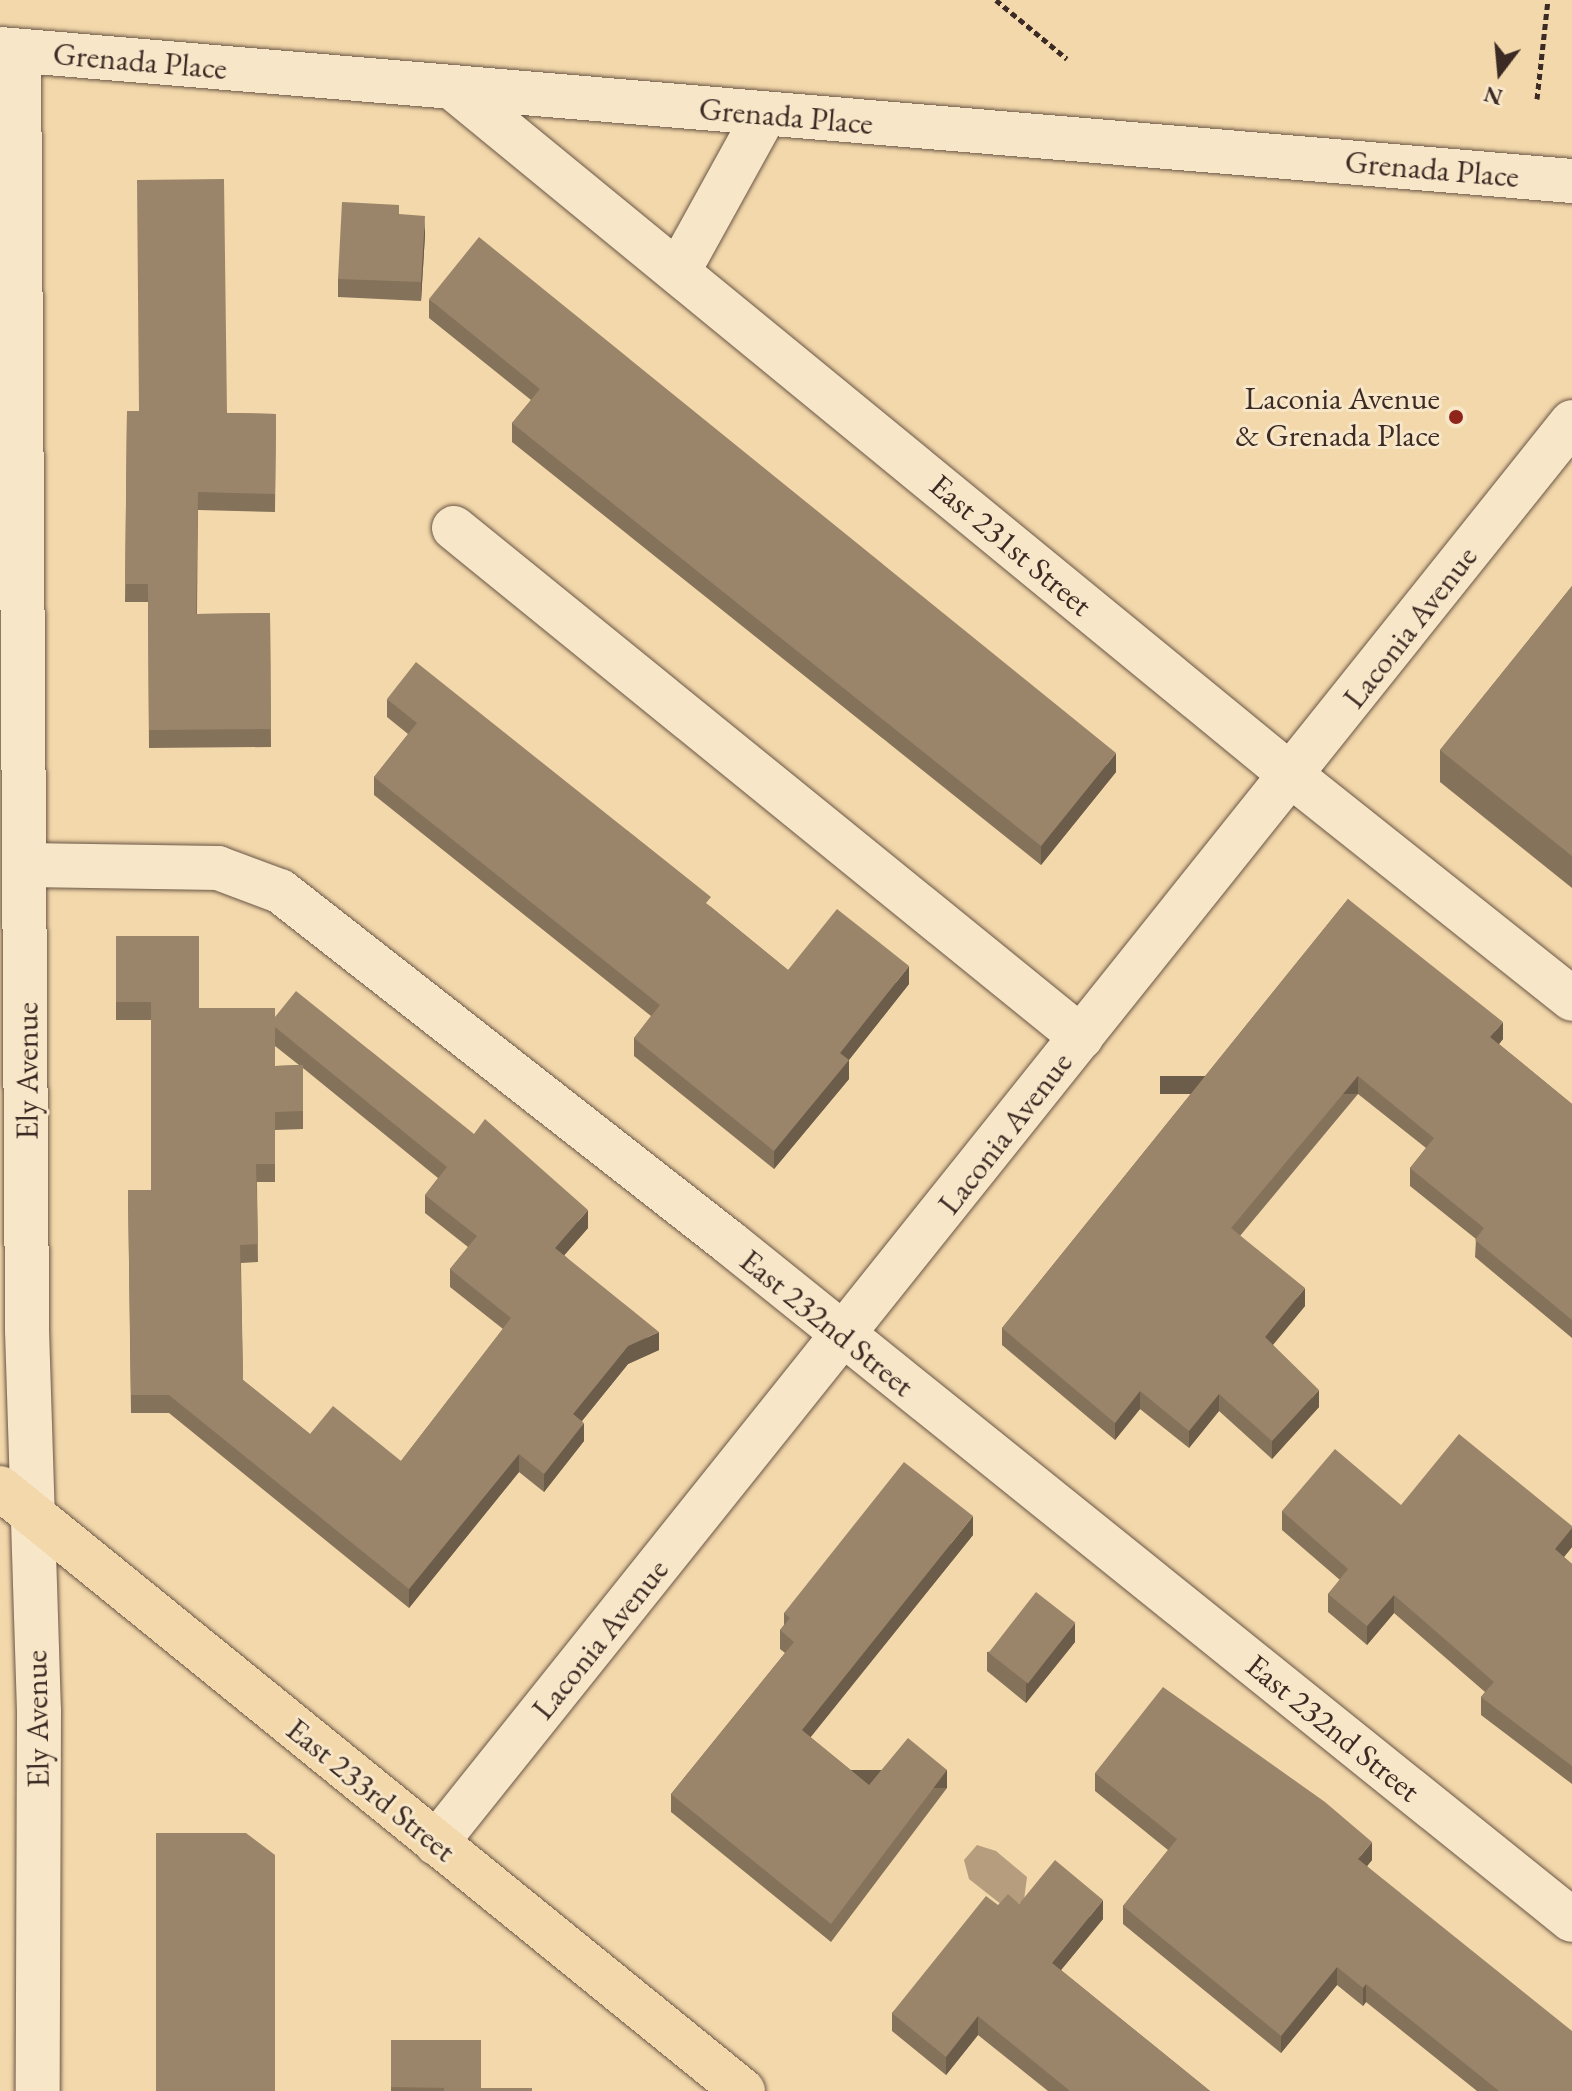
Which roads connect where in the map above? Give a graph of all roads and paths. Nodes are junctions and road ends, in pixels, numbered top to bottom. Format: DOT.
graph roads {
  1 [pos="996,0"];
  2 [pos="1548,0"];
  3 [pos="9,50"];
  4 [pos="1067,59"];
  5 [pos="453,88"];
  6 [pos="1537,99"];
  7 [pos="765,114"];
  8 [pos="1572,181"];
  9 [pos="679,270"];
  10 [pos="10,373"];
  11 [pos="1572,422"];
  12 [pos="454,528"];
  13 [pos="1292,776"];
  14 [pos="27,865"];
  15 [pos="1572,999"];
  16 [pos="1081,1037"];
  17 [pos="843,1337"];
  18 [pos="10,1514"];
  19 [pos="436,1843"];
  20 [pos="1572,1920"];
  21 [pos="734,2088"];
  22 [pos="38,2091"];
  1 -- 4 [label="path"];
  2 -- 6 [label="path"];
  3 -- 5 [label="street, Grenada Place"];
  3 -- 10 [label="street, Ely Avenue"];
  5 -- 7 [label="street, Grenada Place"];
  5 -- 9 [label="street, East 231st Street"];
  7 -- 8 [label="street, Grenada Place"];
  7 -- 9 [label="street"];
  9 -- 13 [label="street, East 231st Street"];
  10 -- 14 [label="street, Ely Avenue"];
  11 -- 13 [label="street, Laconia Avenue"];
  12 -- 16 [label="street"];
  13 -- 15 [label="street, East 231st Street"];
  13 -- 16 [label="street, Laconia Avenue"];
  14 -- 17 [label="street, East 232nd Street"];
  14 -- 18 [label="street, Ely Avenue"];
  16 -- 17 [label="street, Laconia Avenue"];
  17 -- 19 [label="street, Laconia Avenue"];
  17 -- 20 [label="street, East 232nd Street"];
  18 -- 19 [label="main road, East 233rd Street"];
  18 -- 22 [label="street, Ely Avenue"];
  19 -- 21 [label="main road, East 233rd Street"];
}
